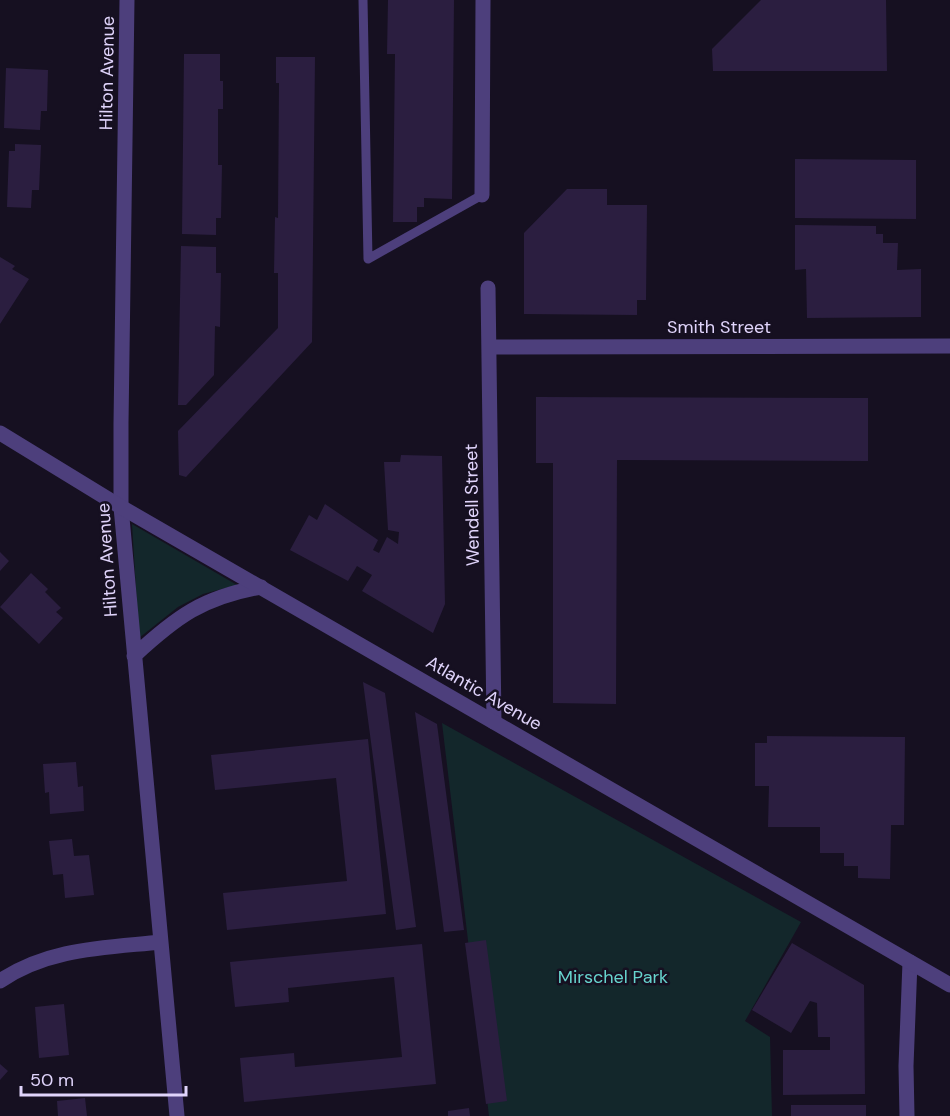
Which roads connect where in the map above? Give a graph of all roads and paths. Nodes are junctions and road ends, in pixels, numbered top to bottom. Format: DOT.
graph roads {
  1 [pos="127,0"];
  2 [pos="363,0"];
  3 [pos="483,0"];
  4 [pos="482,195"];
  5 [pos="488,288"];
  6 [pos="950,346"];
  7 [pos="489,347"];
  8 [pos="0,433"];
  9 [pos="121,507"];
  10 [pos="261,587"];
  11 [pos="134,656"];
  12 [pos="494,722"];
  13 [pos="161,942"];
  14 [pos="910,962"];
  15 [pos="0,981"];
  16 [pos="950,985"];
  17 [pos="177,1116"];
  18 [pos="907,1116"];
  1 -- 9 [label="street, Hilton Avenue"];
  2 -- 4 [label="lane"];
  3 -- 4 [label="street"];
  5 -- 7 [label="street, Wendell Street"];
  6 -- 7 [label="street, Smith Street"];
  7 -- 12 [label="street, Wendell Street"];
  8 -- 9 [label="street, Atlantic Avenue"];
  9 -- 10 [label="street, Atlantic Avenue"];
  9 -- 11 [label="street, Hilton Avenue"];
  10 -- 11 [label="street"];
  10 -- 12 [label="street, Atlantic Avenue"];
  11 -- 13 [label="street, Hilton Avenue"];
  12 -- 14 [label="street, Atlantic Avenue"];
  13 -- 15 [label="street"];
  13 -- 17 [label="street, Hilton Avenue"];
  14 -- 16 [label="street, Atlantic Avenue"];
  14 -- 18 [label="street"];
}
